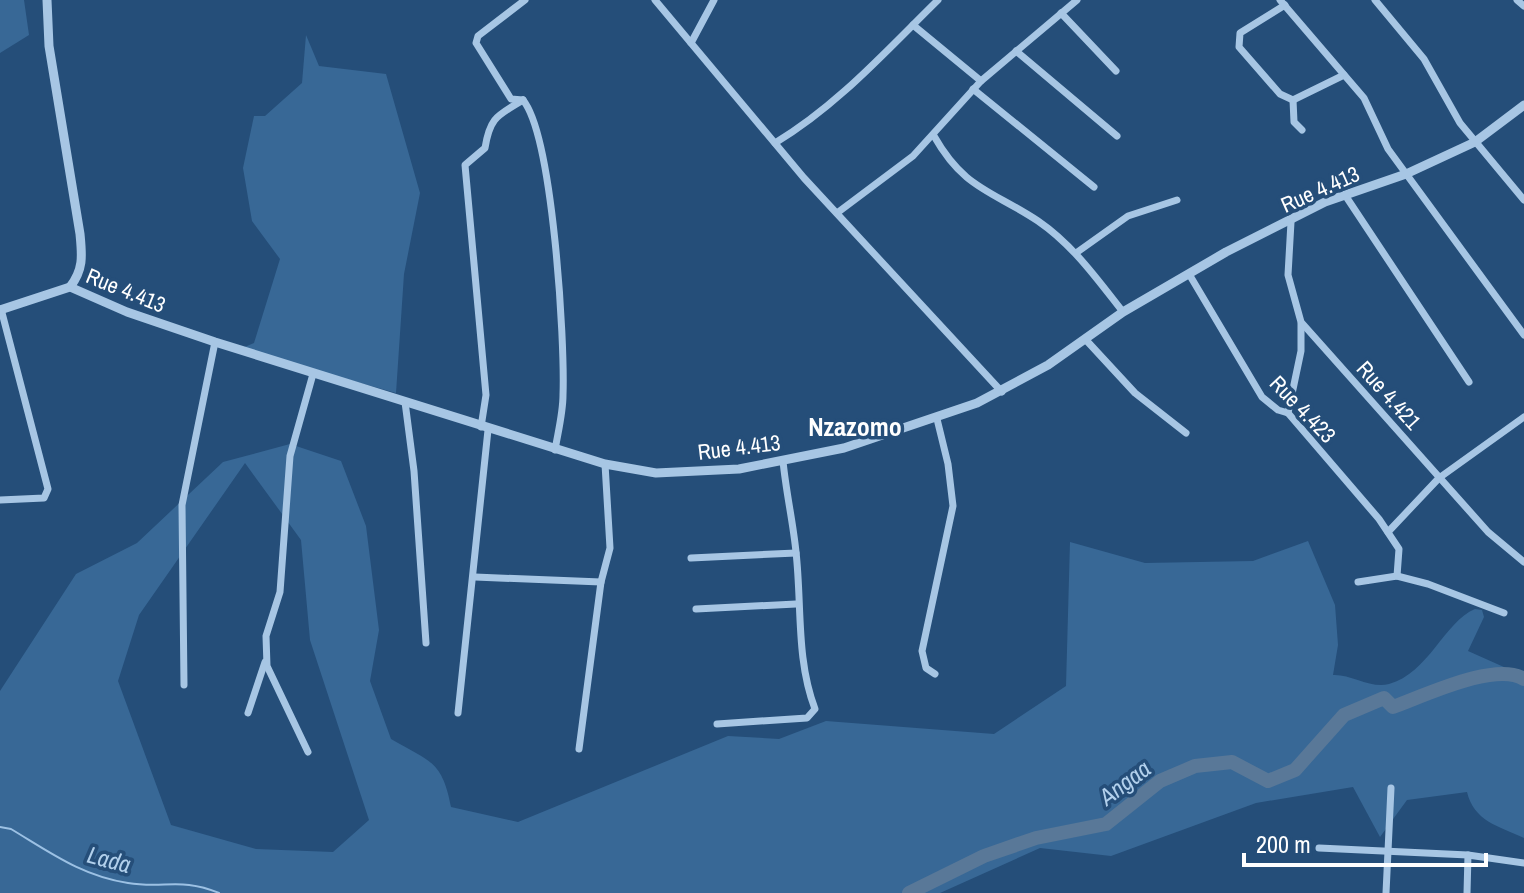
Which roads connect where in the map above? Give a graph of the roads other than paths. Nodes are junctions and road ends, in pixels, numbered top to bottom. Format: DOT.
graph roads {
  1 [pos="47,0"];
  2 [pos="525,0"];
  3 [pos="655,0"];
  4 [pos="714,0"];
  5 [pos="938,0"];
  6 [pos="1077,0"];
  7 [pos="1375,0"];
  8 [pos="1517,0"];
  9 [pos="1282,3"];
  10 [pos="1524,6"];
  11 [pos="1061,13"];
  12 [pos="913,25"];
  13 [pos="691,43"];
  14 [pos="1016,51"];
  15 [pos="1116,71"];
  16 [pos="1344,75"];
  17 [pos="981,81"];
  18 [pos="973,89"];
  19 [pos="523,100"];
  20 [pos="1293,100"];
  21 [pos="1524,105"];
  22 [pos="1302,130"];
  23 [pos="934,136"];
  24 [pos="1117,136"];
  25 [pos="1475,142"];
  26 [pos="775,143"];
  27 [pos="1406,174"];
  28 [pos="1094,187"];
  29 [pos="1345,195"];
  30 [pos="1177,200"];
  31 [pos="1524,200"];
  32 [pos="837,213"];
  33 [pos="1291,222"];
  34 [pos="1076,253"];
  35 [pos="1189,274"];
  36 [pos="70,287"];
  37 [pos="0,310"];
  38 [pos="1123,312"];
  39 [pos="1301,322"];
  40 [pos="1524,335"];
  41 [pos="1086,340"];
  42 [pos="215,342"];
  43 [pos="313,374"];
  44 [pos="1469,382"];
  45 [pos="1002,392"];
  46 [pos="405,402"];
  47 [pos="1288,413"];
  48 [pos="1524,417"];
  49 [pos="937,419"];
  50 [pos="484,428"];
  51 [pos="1186,433"];
  52 [pos="555,450"];
  53 [pos="783,461"];
  54 [pos="605,464"];
  55 [pos="1439,478"];
  56 [pos="0,500"];
  57 [pos="1388,532"];
  58 [pos="796,553"];
  59 [pos="691,558"];
  60 [pos="1524,562"];
  61 [pos="1397,576"];
  62 [pos="475,577"];
  63 [pos="601,582"];
  64 [pos="1358,582"];
  65 [pos="796,604"];
  66 [pos="696,609"];
  67 [pos="1504,613"];
  68 [pos="426,643"];
  69 [pos="265,662"];
  70 [pos="935,674"];
  71 [pos="184,685"];
  72 [pos="248,713"];
  73 [pos="458,713"];
  74 [pos="717,724"];
  75 [pos="579,749"];
  76 [pos="308,752"];
  77 [pos="1391,788"];
  78 [pos="1319,848"];
  79 [pos="1388,851"];
  80 [pos="1468,855"];
  81 [pos="1524,863"];
  82 [pos="1386,893"];
  83 [pos="1467,893"];
  1 -- 36 [label="street"];
  2 -- 19 [label="street"];
  3 -- 13 [label="street"];
  4 -- 13 [label="street"];
  5 -- 12 [label="street"];
  6 -- 11 [label="street"];
  7 -- 25 [label="street"];
  8 -- 10 [label="street"];
  9 -- 16 [label="street"];
  9 -- 20 [label="street"];
  11 -- 14 [label="street"];
  11 -- 15 [label="street"];
  12 -- 17 [label="street"];
  12 -- 26 [label="street"];
  13 -- 26 [label="street"];
  14 -- 17 [label="street"];
  14 -- 24 [label="street"];
  16 -- 20 [label="street"];
  16 -- 27 [label="street"];
  17 -- 18 [label="street"];
  18 -- 23 [label="street"];
  18 -- 28 [label="street"];
  19 -- 50 [label="street"];
  19 -- 52 [label="street"];
  20 -- 22 [label="street"];
  21 -- 25 [label="street, Rue 4.413"];
  23 -- 32 [label="street"];
  23 -- 34 [label="street"];
  25 -- 27 [label="street, Rue 4.413"];
  25 -- 31 [label="street"];
  26 -- 32 [label="street"];
  27 -- 29 [label="street, Rue 4.413"];
  27 -- 40 [label="street"];
  29 -- 33 [label="street, Rue 4.413"];
  29 -- 44 [label="street"];
  30 -- 34 [label="street"];
  32 -- 45 [label="street"];
  33 -- 35 [label="street, Rue 4.413"];
  33 -- 39 [label="street, Rue 4.421"];
  34 -- 38 [label="street"];
  35 -- 38 [label="street, Rue 4.413"];
  35 -- 47 [label="street, Rue 4.423"];
  36 -- 37 [label="street, Rue 4.413"];
  36 -- 42 [label="street, Rue 4.413"];
  37 -- 56 [label="street"];
  38 -- 41 [label="street, Rue 4.413"];
  39 -- 47 [label="street"];
  39 -- 55 [label="street, Rue 4.421"];
  41 -- 45 [label="street, Rue 4.413"];
  41 -- 51 [label="street"];
  42 -- 43 [label="street, Rue 4.413"];
  42 -- 71 [label="street"];
  43 -- 46 [label="street, Rue 4.413"];
  43 -- 69 [label="street"];
  45 -- 49 [label="street, Rue 4.413"];
  46 -- 50 [label="street, Rue 4.413"];
  46 -- 68 [label="street"];
  47 -- 57 [label="street, Rue 4.423"];
  48 -- 55 [label="street"];
  49 -- 53 [label="street, Rue 4.413"];
  49 -- 70 [label="street"];
  50 -- 52 [label="street, Rue 4.413"];
  50 -- 62 [label="street"];
  52 -- 54 [label="street, Rue 4.413"];
  53 -- 54 [label="street, Rue 4.413"];
  53 -- 58 [label="street"];
  54 -- 63 [label="street"];
  55 -- 57 [label="street"];
  55 -- 60 [label="street, Rue 4.421"];
  57 -- 61 [label="street"];
  58 -- 59 [label="street"];
  58 -- 65 [label="street"];
  61 -- 64 [label="street"];
  61 -- 67 [label="street"];
  62 -- 63 [label="street"];
  62 -- 73 [label="street"];
  63 -- 75 [label="street"];
  65 -- 66 [label="street"];
  65 -- 74 [label="street"];
  69 -- 72 [label="street"];
  69 -- 76 [label="street"];
  77 -- 79 [label="street"];
  78 -- 79 [label="street"];
  79 -- 80 [label="street"];
  79 -- 82 [label="street"];
  80 -- 81 [label="street"];
  80 -- 83 [label="street"];
}
